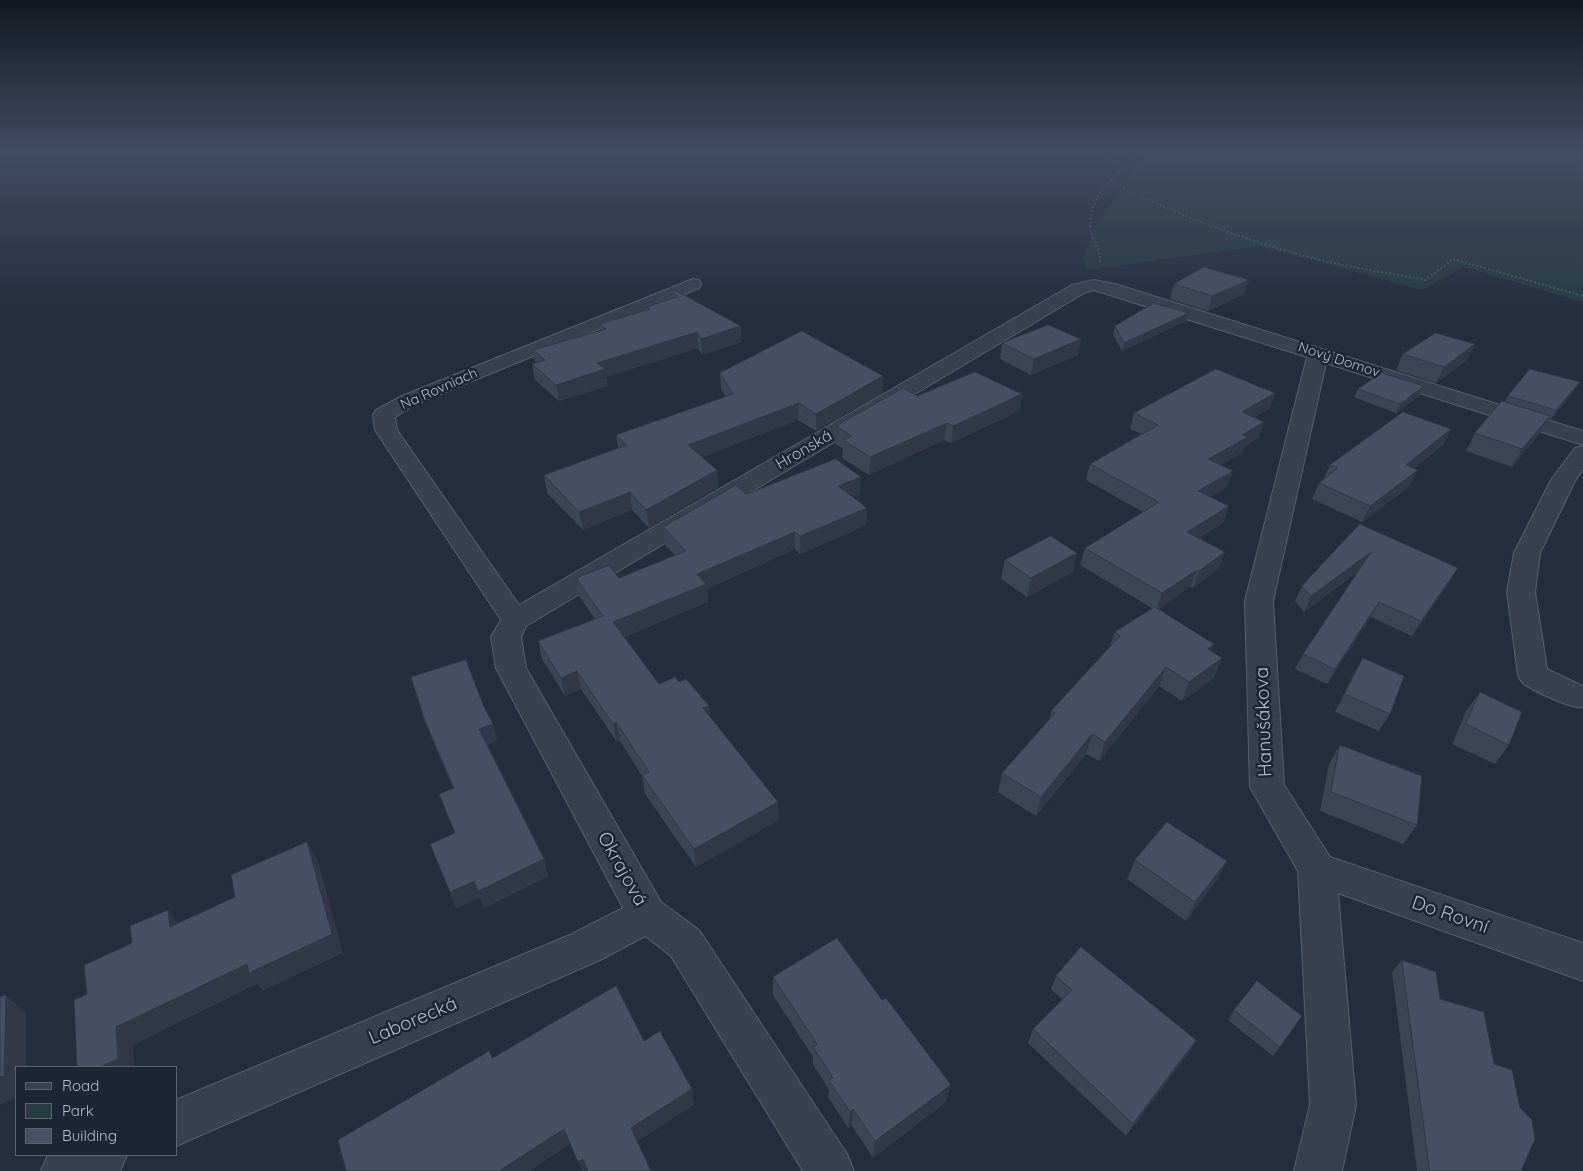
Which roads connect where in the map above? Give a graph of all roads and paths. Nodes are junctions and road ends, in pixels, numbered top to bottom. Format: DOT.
graph roads {
  1 [pos="1093,207"];
  2 [pos="1162,207"];
  3 [pos="692,284"];
  4 [pos="1094,285"];
  5 [pos="1583,296"];
  6 [pos="1318,353"];
  7 [pos="1583,438"];
  8 [pos="1583,453"];
  9 [pos="515,620"];
  10 [pos="1578,697"];
  11 [pos="1317,869"];
  12 [pos="647,914"];
  13 [pos="1583,962"];
  14 [pos="178,1122"];
  15 [pos="101,1156"];
  16 [pos="65,1171"];
  17 [pos="830,1171"];
  18 [pos="1318,1171"];
  1 -- 4 [label="path"];
  2 -- 5 [label="path"];
  3 -- 9 [label="street, Na Rovniach"];
  4 -- 6 [label="street, Nový Domov"];
  4 -- 9 [label="street, Hronská"];
  6 -- 7 [label="street, Nový Domov"];
  6 -- 11 [label="street, Hanušákova"];
  8 -- 10 [label="street"];
  9 -- 12 [label="street, Okrajová"];
  11 -- 13 [label="street, Do Rovní"];
  11 -- 18 [label="street, Hanušákova"];
  12 -- 14 [label="street, Laborecká"];
  12 -- 17 [label="street, Okrajová"];
  15 -- 16 [label="street"];
}
